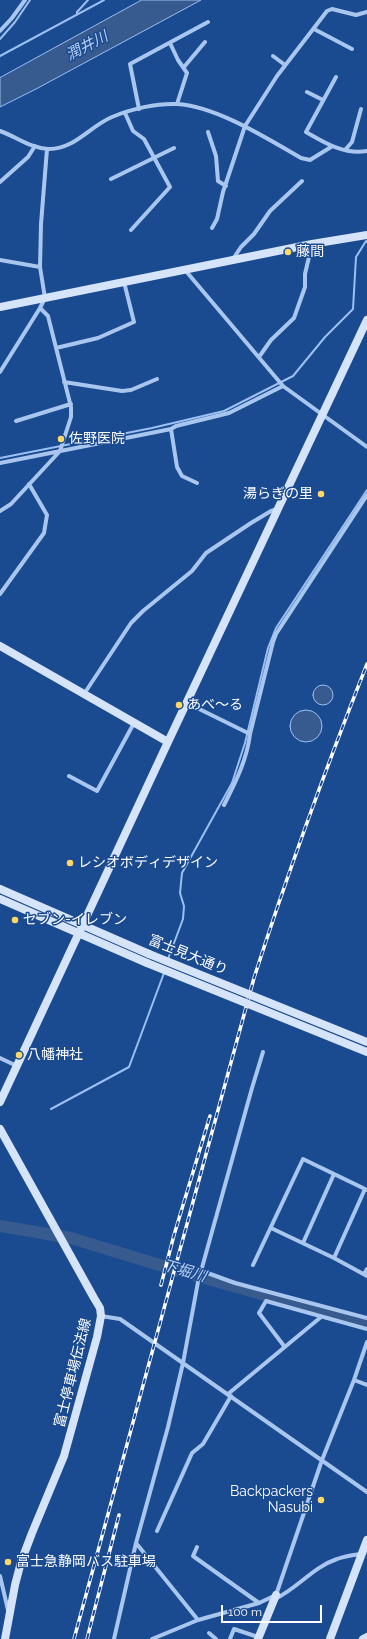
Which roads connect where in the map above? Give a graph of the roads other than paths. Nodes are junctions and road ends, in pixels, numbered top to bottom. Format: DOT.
graph roads {
  1 [pos="25,0"];
  2 [pos="367,12"];
  3 [pos="208,22"];
  4 [pos="314,29"];
  5 [pos="0,31"];
  6 [pos="205,42"];
  7 [pos="170,43"];
  8 [pos="352,49"];
  9 [pos="273,56"];
  10 [pos="285,65"];
  11 [pos="184,67"];
  12 [pos="336,77"];
  13 [pos="307,92"];
  14 [pos="323,100"];
  15 [pos="177,104"];
  16 [pos="139,109"];
  17 [pos="360,109"];
  18 [pos="125,113"];
  19 [pos="245,126"];
  20 [pos="0,132"];
  21 [pos="208,132"];
  22 [pos="35,146"];
  23 [pos="331,147"];
  24 [pos="174,148"];
  25 [pos="47,149"];
  26 [pos="345,150"];
  27 [pos="367,151"];
  28 [pos="154,158"];
  29 [pos="111,179"];
  30 [pos="302,181"];
  31 [pos="0,182"];
  32 [pos="226,186"];
  33 [pos="212,228"];
  34 [pos="131,230"];
  35 [pos="367,235"];
  36 [pos="312,244"];
  37 [pos="233,259"];
  38 [pos="0,260"];
  39 [pos="40,267"];
  40 [pos="184,269"];
  41 [pos="124,282"];
  42 [pos="45,298"];
  43 [pos="0,307"];
  44 [pos="40,308"];
  45 [pos="367,320"];
  46 [pos="56,348"];
  47 [pos="259,358"];
  48 [pos="0,372"];
  49 [pos="157,380"];
  50 [pos="64,382"];
  51 [pos="281,384"];
  52 [pos="71,404"];
  53 [pos="322,414"];
  54 [pos="16,421"];
  55 [pos="171,429"];
  56 [pos="367,447"];
  57 [pos="60,451"];
  58 [pos="0,463"];
  59 [pos="197,483"];
  60 [pos="29,484"];
  61 [pos="367,495"];
  62 [pos="277,509"];
  63 [pos="0,511"];
  64 [pos="0,594"];
  65 [pos="0,646"];
  66 [pos="84,694"];
  67 [pos="187,703"];
  68 [pos="134,723"];
  69 [pos="250,734"];
  70 [pos="168,742"];
  71 [pos="69,776"];
  72 [pos="224,805"];
  73 [pos="0,889"];
  74 [pos="0,899"];
  75 [pos="84,925"];
  76 [pos="79,934"];
  77 [pos="367,1042"];
  78 [pos="263,1052"];
  79 [pos="367,1052"];
  80 [pos="0,1058"];
  81 [pos="18,1066"];
  82 [pos="0,1102"];
  83 [pos="0,1129"];
  84 [pos="334,1174"];
  85 [pos="366,1190"];
  86 [pos="271,1228"];
  87 [pos="302,1243"];
  88 [pos="334,1258"];
  89 [pos="253,1265"];
  90 [pos="367,1269"];
  91 [pos="202,1271"];
  92 [pos="366,1275"];
  93 [pos="101,1316"];
  94 [pos="321,1317"];
  95 [pos="367,1318"];
  96 [pos="367,1329"];
  97 [pos="367,1342"];
  98 [pos="284,1346"];
  99 [pos="183,1363"];
  100 [pos="354,1380"];
  101 [pos="367,1384"];
  102 [pos="230,1395"];
  103 [pos="322,1460"];
  104 [pos="367,1492"];
  105 [pos="157,1531"];
  106 [pos="367,1540"];
  107 [pos="136,1543"];
  108 [pos="197,1547"];
  109 [pos="362,1554"];
  110 [pos="0,1576"];
  111 [pos="275,1597"];
  112 [pos="258,1603"];
  113 [pos="9,1614"];
  114 [pos="198,1620"];
  115 [pos="209,1633"];
  116 [pos="367,1637"];
  117 [pos="258,1638"];
  118 [pos="5,1639"];
  119 [pos="114,1639"];
  120 [pos="152,1639"];
  121 [pos="216,1639"];
  122 [pos="230,1639"];
  123 [pos="330,1639"];
  124 [pos="363,1639"];
  1 -- 5 [label="street"];
  2 -- 4 [label="street"];
  3 -- 7 [label="street"];
  4 -- 8 [label="street"];
  4 -- 10 [label="street"];
  6 -- 11 [label="street"];
  7 -- 11 [label="street"];
  7 -- 16 [label="street"];
  9 -- 10 [label="street"];
  10 -- 19 [label="street"];
  11 -- 15 [label="street"];
  12 -- 14 [label="street"];
  13 -- 14 [label="street"];
  14 -- 23 [label="street"];
  15 -- 16 [label="street"];
  15 -- 19 [label="street"];
  16 -- 18 [label="street"];
  17 -- 26 [label="street"];
  18 -- 25 [label="street"];
  18 -- 28 [label="street"];
  19 -- 23 [label="street"];
  19 -- 32 [label="street"];
  20 -- 22 [label="street"];
  21 -- 32 [label="street"];
  22 -- 25 [label="street"];
  22 -- 31 [label="street"];
  23 -- 26 [label="street"];
  24 -- 28 [label="street"];
  25 -- 39 [label="street"];
  26 -- 27 [label="street"];
  28 -- 29 [label="street"];
  28 -- 34 [label="street"];
  30 -- 37 [label="street"];
  32 -- 33 [label="street"];
  35 -- 36 [label="street"];
  36 -- 37 [label="street"];
  36 -- 47 [label="street"];
  37 -- 40 [label="street"];
  38 -- 39 [label="street"];
  39 -- 42 [label="street"];
  40 -- 41 [label="street"];
  40 -- 47 [label="street"];
  41 -- 42 [label="street"];
  41 -- 46 [label="street"];
  42 -- 43 [label="street"];
  42 -- 44 [label="street"];
  44 -- 46 [label="street"];
  44 -- 48 [label="street"];
  45 -- 53 [label="street"];
  46 -- 50 [label="street"];
  47 -- 51 [label="street"];
  49 -- 50 [label="street"];
  50 -- 52 [label="street"];
  51 -- 53 [label="street"];
  51 -- 55 [label="street"];
  52 -- 54 [label="street"];
  52 -- 57 [label="street"];
  53 -- 56 [label="street"];
  53 -- 62 [label="street"];
  55 -- 57 [label="street"];
  55 -- 59 [label="street"];
  57 -- 58 [label="street"];
  57 -- 60 [label="street"];
  60 -- 63 [label="street"];
  60 -- 64 [label="street"];
  61 -- 69 [label="street"];
  62 -- 66 [label="street"];
  62 -- 67 [label="street"];
  65 -- 66 [label="street"];
  66 -- 68 [label="street"];
  67 -- 69 [label="street"];
  67 -- 70 [label="street"];
  68 -- 70 [label="street"];
  68 -- 71 [label="street"];
  69 -- 72 [label="street"];
  70 -- 75 [label="street"];
  73 -- 75 [label="street, 富士見大通り"];
  74 -- 76 [label="street, 富士見大通り"];
  75 -- 76 [label="street"];
  75 -- 77 [label="street, 富士見大通り, bridge"];
  76 -- 79 [label="street, 富士見大通り, bridge"];
  76 -- 81 [label="street"];
  78 -- 91 [label="street"];
  80 -- 81 [label="street"];
  81 -- 82 [label="street"];
  83 -- 93 [label="street, 富士停車場伝法線"];
  84 -- 85 [label="street"];
  84 -- 86 [label="street"];
  84 -- 87 [label="street"];
  85 -- 88 [label="street"];
  86 -- 87 [label="street"];
  86 -- 89 [label="street"];
  87 -- 88 [label="street"];
  88 -- 92 [label="street"];
  90 -- 92 [label="street"];
  91 -- 95 [label="street"];
  91 -- 99 [label="street"];
  93 -- 99 [label="street"];
  93 -- 113 [label="street, 富士停車場伝法線"];
  94 -- 96 [label="street"];
  94 -- 98 [label="street"];
  94 -- 98 [label="street"];
  97 -- 100 [label="street"];
  98 -- 102 [label="street"];
  99 -- 102 [label="street"];
  99 -- 107 [label="street"];
  100 -- 101 [label="street"];
  100 -- 103 [label="street"];
  102 -- 103 [label="street"];
  102 -- 105 [label="street"];
  103 -- 104 [label="street"];
  103 -- 111 [label="street"];
  106 -- 109 [label="street"];
  107 -- 114 [label="street"];
  107 -- 119 [label="street"];
  108 -- 112 [label="street"];
  109 -- 111 [label="street"];
  109 -- 123 [label="street"];
  110 -- 113 [label="street"];
  111 -- 112 [label="street"];
  111 -- 117 [label="street"];
  112 -- 114 [label="street"];
  113 -- 118 [label="street, 富士停車場伝法線"];
  114 -- 120 [label="street"];
  115 -- 121 [label="street"];
  116 -- 124 [label="street"];
  117 -- 122 [label="street"];
}
